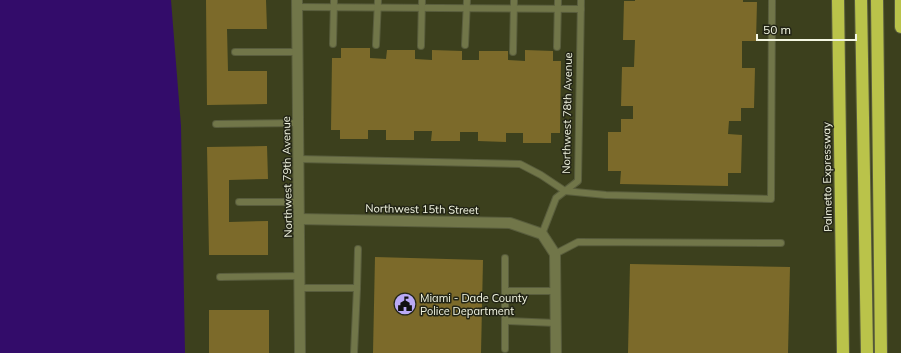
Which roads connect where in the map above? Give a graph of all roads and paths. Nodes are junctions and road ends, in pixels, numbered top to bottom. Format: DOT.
graph roads {
  1 [pos="334,0"];
  2 [pos="378,0"];
  3 [pos="422,0"];
  4 [pos="467,0"];
  5 [pos="514,0"];
  6 [pos="558,0"];
  7 [pos="581,0"];
  8 [pos="772,0"];
  9 [pos="838,0"];
  10 [pos="861,0"];
  11 [pos="877,0"];
  12 [pos="901,0"];
  13 [pos="298,3"];
  14 [pos="333,7"];
  15 [pos="378,7"];
  16 [pos="422,8"];
  17 [pos="466,8"];
  18 [pos="514,9"];
  19 [pos="558,9"];
  20 [pos="580,9"];
  21 [pos="901,27"];
  22 [pos="333,44"];
  23 [pos="376,45"];
  24 [pos="465,45"];
  25 [pos="421,46"];
  26 [pos="557,47"];
  27 [pos="236,52"];
  28 [pos="298,52"];
  29 [pos="513,52"];
  30 [pos="298,123"];
  31 [pos="216,124"];
  32 [pos="299,159"];
  33 [pos="566,191"];
  34 [pos="239,202"];
  35 [pos="299,202"];
  36 [pos="299,219"];
  37 [pos="542,234"];
  38 [pos="781,243"];
  39 [pos="358,249"];
  40 [pos="555,254"];
  41 [pos="505,258"];
  42 [pos="300,276"];
  43 [pos="220,277"];
  44 [pos="300,288"];
  45 [pos="357,288"];
  46 [pos="505,291"];
  47 [pos="555,292"];
  48 [pos="505,321"];
  49 [pos="556,323"];
  50 [pos="505,350"];
  51 [pos="300,353"];
  52 [pos="354,353"];
  53 [pos="556,353"];
  54 [pos="843,353"];
  55 [pos="867,353"];
  56 [pos="881,353"];
  1 -- 14 [label="lane"];
  2 -- 15 [label="lane"];
  3 -- 16 [label="lane"];
  4 -- 17 [label="lane"];
  5 -- 18 [label="lane"];
  6 -- 19 [label="lane"];
  7 -- 20 [label="lane, Northwest 78th Avenue"];
  8 -- 33 [label="lane"];
  9 -- 54 [label="highway, Palmetto Expressway"];
  10 -- 55 [label="highway"];
  11 -- 56 [label="highway"];
  12 -- 21 [label="highway"];
  13 -- 14 [label="lane"];
  13 -- 28 [label="street, Northwest 79th Avenue"];
  14 -- 15 [label="lane"];
  14 -- 22 [label="lane"];
  15 -- 16 [label="lane"];
  15 -- 23 [label="lane"];
  16 -- 17 [label="lane"];
  16 -- 25 [label="lane"];
  17 -- 18 [label="lane"];
  17 -- 24 [label="lane"];
  18 -- 19 [label="lane"];
  18 -- 29 [label="lane"];
  19 -- 20 [label="lane"];
  19 -- 26 [label="lane"];
  20 -- 33 [label="lane, Northwest 78th Avenue"];
  27 -- 28 [label="lane"];
  28 -- 30 [label="street, Northwest 79th Avenue"];
  30 -- 31 [label="lane"];
  30 -- 32 [label="street, Northwest 79th Avenue"];
  32 -- 33 [label="lane"];
  32 -- 35 [label="street, Northwest 79th Avenue"];
  33 -- 37 [label="lane, Northwest 78th Avenue"];
  34 -- 35 [label="lane"];
  35 -- 36 [label="street, Northwest 79th Avenue"];
  36 -- 37 [label="street, Northwest 15th Street"];
  36 -- 42 [label="street, Northwest 79th Avenue"];
  37 -- 40 [label="street"];
  38 -- 40 [label="lane"];
  39 -- 45 [label="lane"];
  40 -- 47 [label="street"];
  41 -- 46 [label="lane"];
  42 -- 43 [label="lane"];
  42 -- 44 [label="street, Northwest 79th Avenue"];
  44 -- 45 [label="lane"];
  44 -- 51 [label="street, Northwest 79th Avenue"];
  45 -- 52 [label="lane"];
  46 -- 47 [label="lane"];
  46 -- 48 [label="lane"];
  47 -- 49 [label="street"];
  48 -- 49 [label="lane"];
  48 -- 50 [label="lane"];
  49 -- 53 [label="street"];
}
